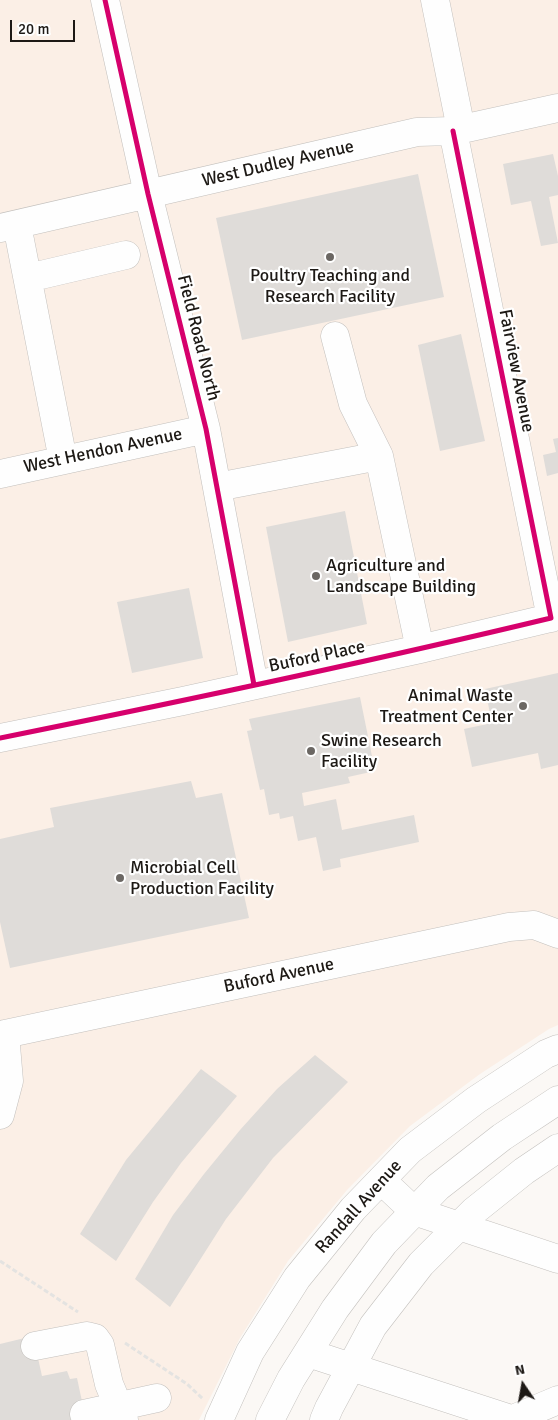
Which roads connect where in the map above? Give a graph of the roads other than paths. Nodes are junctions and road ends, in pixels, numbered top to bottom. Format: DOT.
graph roads {
  1 [pos="106,0"];
  2 [pos="435,0"];
  3 [pos="558,108"];
  4 [pos="457,130"];
  5 [pos="148,194"];
  6 [pos="9,227"];
  7 [pos="126,255"];
  8 [pos="28,278"];
  9 [pos="335,336"];
  10 [pos="206,428"];
  11 [pos="379,456"];
  12 [pos="63,460"];
  13 [pos="0,474"];
  14 [pos="217,487"];
  15 [pos="554,617"];
  16 [pos="420,649"];
  17 [pos="254,684"];
  18 [pos="0,738"];
  19 [pos="558,934"];
  20 [pos="2,1034"];
  21 [pos="558,1049"];
  22 [pos="558,1100"];
  23 [pos="0,1115"];
  24 [pos="558,1148"];
  25 [pos="381,1180"];
  26 [pos="414,1212"];
  27 [pos="459,1226"];
  28 [pos="558,1259"];
  29 [pos="35,1346"];
  30 [pos="308,1353"];
  31 [pos="351,1366"];
  32 [pos="157,1398"];
  33 [pos="558,1400"];
  34 [pos="121,1413"];
  35 [pos="84,1414"];
  36 [pos="219,1420"];
  37 [pos="270,1420"];
  38 [pos="324,1420"];
  39 [pos="513,1420"];
  1 -- 5 [label="street, Field Road North"];
  2 -- 4 [label="street, Fairview Avenue"];
  3 -- 4 [label="street, West Dudley Avenue"];
  4 -- 5 [label="street, West Dudley Avenue"];
  4 -- 15 [label="street, Fairview Avenue"];
  5 -- 6 [label="street, West Dudley Avenue"];
  5 -- 10 [label="street, Field Road North"];
  6 -- 8 [label="street"];
  7 -- 8 [label="street"];
  8 -- 12 [label="street"];
  9 -- 11 [label="street"];
  10 -- 12 [label="street, West Hendon Avenue"];
  10 -- 14 [label="street, Field Road North"];
  11 -- 14 [label="street"];
  11 -- 16 [label="street"];
  12 -- 13 [label="street, West Hendon Avenue"];
  14 -- 17 [label="street, Field Road North"];
  15 -- 16 [label="street, Buford Place"];
  16 -- 17 [label="street, Buford Place"];
  17 -- 18 [label="street, Buford Place"];
  19 -- 20 [label="street, Buford Avenue"];
  20 -- 23 [label="street"];
  21 -- 25 [label="street, Randall Avenue"];
  22 -- 26 [label="street"];
  24 -- 27 [label="street"];
  25 -- 26 [label="street"];
  25 -- 36 [label="street, Randall Avenue"];
  26 -- 27 [label="street"];
  26 -- 30 [label="street"];
  27 -- 28 [label="street"];
  27 -- 31 [label="street"];
  29 -- 34 [label="street"];
  30 -- 31 [label="street"];
  30 -- 37 [label="street"];
  31 -- 38 [label="street"];
  31 -- 39 [label="street"];
  32 -- 34 [label="street"];
  33 -- 39 [label="street"];
  34 -- 35 [label="street"];
}
